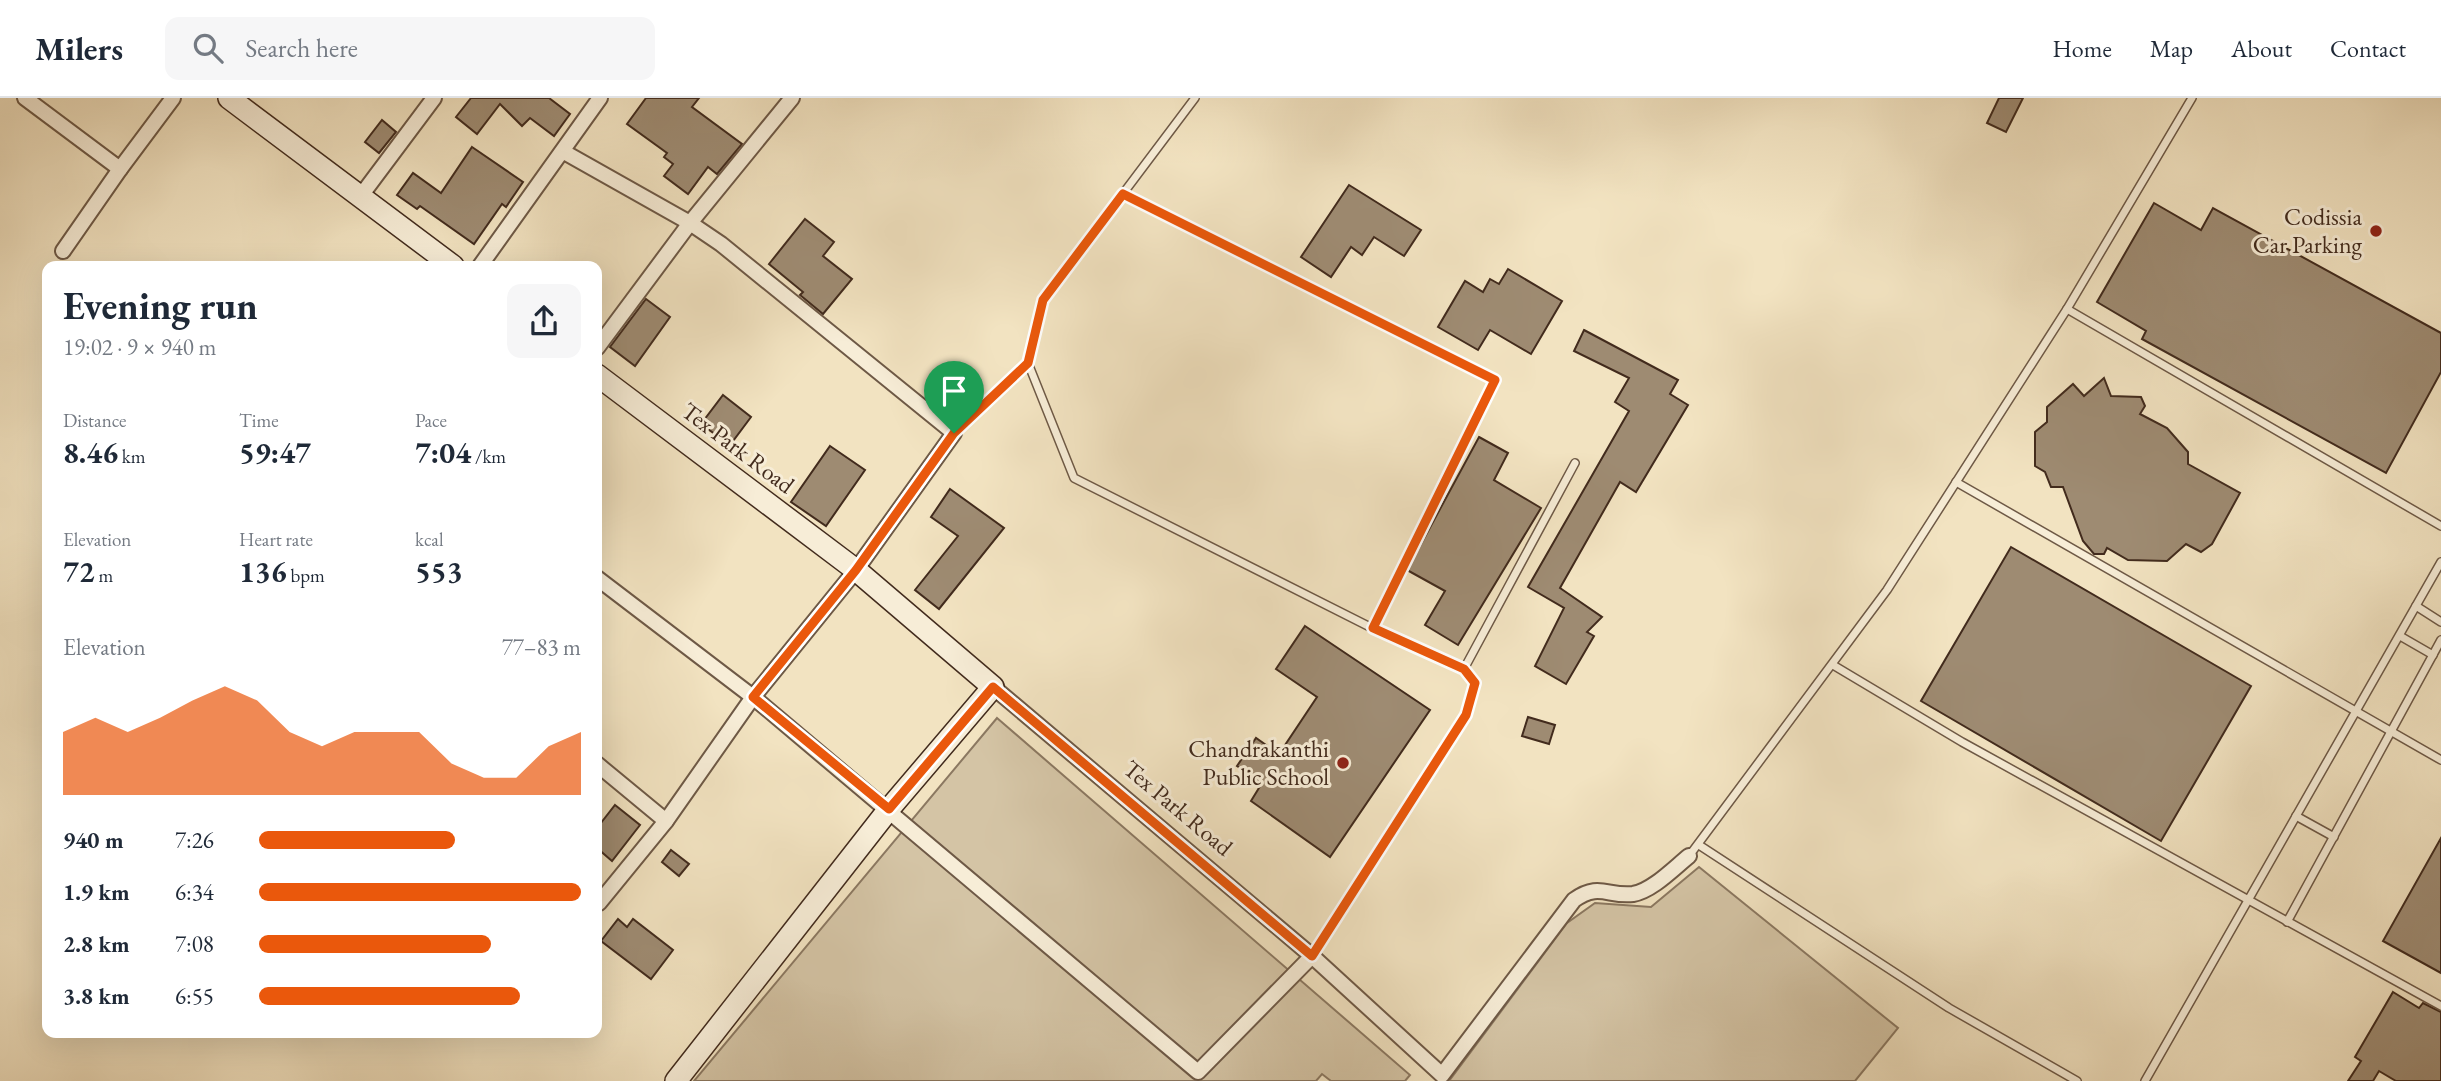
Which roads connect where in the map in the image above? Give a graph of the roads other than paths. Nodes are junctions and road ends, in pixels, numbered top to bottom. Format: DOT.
graph roads {
  1 [pos="25,98"];
  2 [pos="173,98"];
  3 [pos="229,98"];
  4 [pos="434,98"];
  5 [pos="600,98"];
  6 [pos="792,98"];
  7 [pos="1195,98"];
  8 [pos="2192,98"];
  9 [pos="564,152"];
  10 [pos="120,169"];
  11 [pos="1123,194"];
  12 [pos="360,197"];
  13 [pos="690,223"];
  14 [pos="63,251"];
  15 [pos="446,261"];
  16 [pos="484,261"];
  17 [pos="2067,309"];
  18 [pos="602,341"];
  19 [pos="1028,363"];
  20 [pos="602,379"];
  21 [pos="954,433"];
  22 [pos="1574,463"];
  23 [pos="1956,482"];
  24 [pos="2441,527"];
  25 [pos="2441,562"];
  26 [pos="856,570"];
  27 [pos="602,582"];
  28 [pos="2416,606"];
  29 [pos="2441,622"];
  30 [pos="1373,628"];
  31 [pos="2400,636"];
  32 [pos="2441,640"];
  33 [pos="2433,655"];
  34 [pos="1833,665"];
  35 [pos="1464,669"];
  36 [pos="993,687"];
  37 [pos="753,697"];
  38 [pos="2357,712"];
  39 [pos="2391,732"];
  40 [pos="2441,760"];
  41 [pos="602,768"];
  42 [pos="889,809"];
  43 [pos="2296,816"];
  44 [pos="666,821"];
  45 [pos="2334,836"];
  46 [pos="1694,850"];
  47 [pos="602,899"];
  48 [pos="2248,900"];
  49 [pos="2287,922"];
  50 [pos="1312,956"];
  51 [pos="2441,1006"];
  52 [pos="1440,1078"];
  53 [pos="676,1081"];
  54 [pos="2077,1081"];
  55 [pos="2145,1081"];
  1 -- 10 [label="street"];
  2 -- 10 [label="street"];
  3 -- 12 [label="street"];
  4 -- 12 [label="street"];
  5 -- 9 [label="street"];
  6 -- 13 [label="street"];
  7 -- 11 [label="lane"];
  8 -- 17 [label="lane"];
  9 -- 13 [label="street"];
  9 -- 16 [label="street"];
  10 -- 14 [label="street"];
  11 -- 19 [label="lane"];
  11 -- 30 [label="lane"];
  12 -- 15 [label="street"];
  13 -- 18 [label="street"];
  13 -- 21 [label="street"];
  17 -- 23 [label="lane"];
  17 -- 24 [label="lane"];
  19 -- 21 [label="lane"];
  19 -- 30 [label="lane"];
  20 -- 26 [label="street, Tex Park Road"];
  21 -- 26 [label="street"];
  22 -- 35 [label="lane"];
  23 -- 34 [label="lane"];
  23 -- 38 [label="lane"];
  25 -- 28 [label="lane"];
  26 -- 36 [label="street, Tex Park Road"];
  26 -- 37 [label="street"];
  27 -- 37 [label="street"];
  28 -- 29 [label="lane"];
  28 -- 31 [label="lane"];
  30 -- 35 [label="lane"];
  31 -- 33 [label="lane"];
  31 -- 38 [label="lane"];
  32 -- 33 [label="lane"];
  33 -- 39 [label="lane"];
  34 -- 46 [label="lane"];
  34 -- 48 [label="lane"];
  35 -- 50 [label="lane"];
  36 -- 42 [label="street"];
  36 -- 50 [label="street, Tex Park Road"];
  37 -- 42 [label="street"];
  37 -- 44 [label="street"];
  38 -- 39 [label="lane"];
  38 -- 43 [label="lane"];
  39 -- 40 [label="lane"];
  39 -- 45 [label="lane"];
  41 -- 44 [label="street"];
  42 -- 50 [label="street"];
  42 -- 53 [label="street"];
  43 -- 45 [label="lane"];
  43 -- 48 [label="lane"];
  44 -- 47 [label="street"];
  45 -- 49 [label="lane"];
  46 -- 52 [label="street, Tex Park Road"];
  46 -- 54 [label="lane"];
  48 -- 49 [label="lane"];
  48 -- 55 [label="lane"];
  49 -- 51 [label="lane"];
  50 -- 52 [label="street, Tex Park Road"];
}
